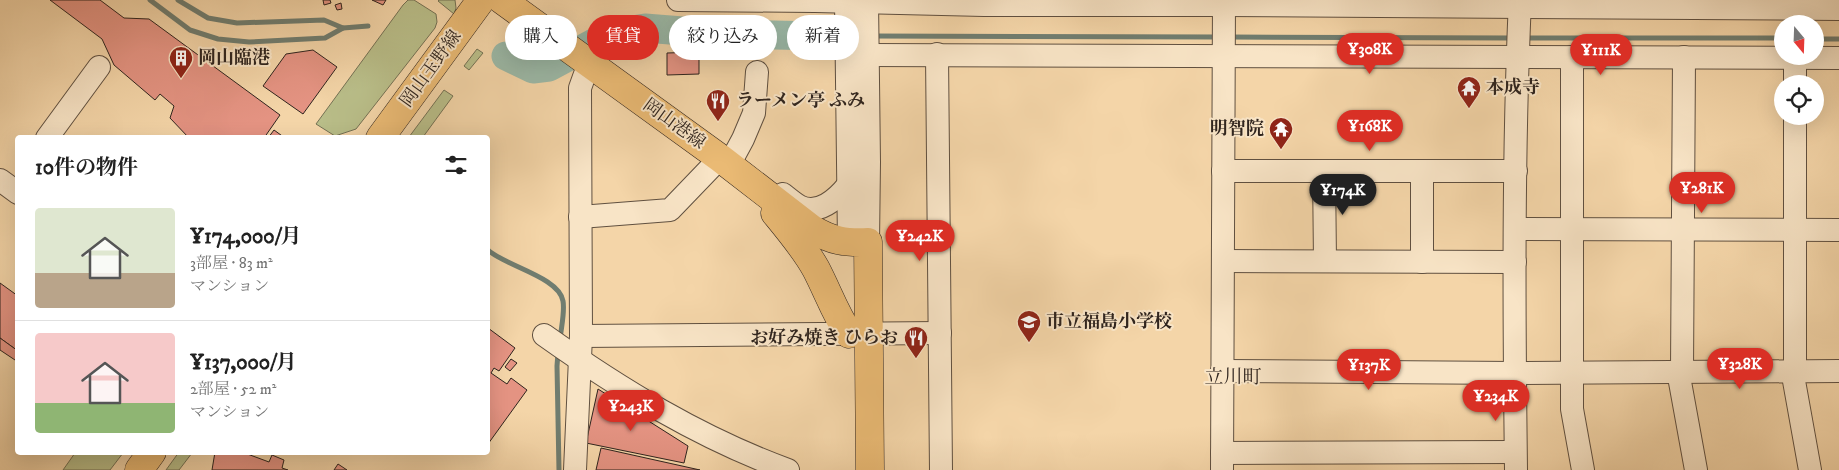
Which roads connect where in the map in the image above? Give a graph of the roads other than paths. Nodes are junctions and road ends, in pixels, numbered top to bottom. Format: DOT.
graph roads {
  1 [pos="481,0"];
  2 [pos="502,0"];
  3 [pos="678,0"];
  4 [pos="856,1"];
  5 [pos="984,3"];
  6 [pos="1839,9"];
  7 [pos="857,15"];
  8 [pos="1224,26"];
  9 [pos="1519,28"];
  10 [pos="859,40"];
  11 [pos="937,54"];
  12 [pos="1684,57"];
  13 [pos="1572,58"];
  14 [pos="1774,58"];
  15 [pos="1824,58"];
  16 [pos="1839,58"];
  17 [pos="857,60"];
  18 [pos="589,63"];
  19 [pos="99,68"];
  20 [pos="757,72"];
  21 [pos="1795,125"];
  22 [pos="49,135"];
  23 [pos="382,135"];
  24 [pos="732,167"];
  25 [pos="1223,171"];
  26 [pos="1324,171"];
  27 [pos="1422,171"];
  28 [pos="1516,171"];
  29 [pos="848,185"];
  30 [pos="580,217"];
  31 [pos="1516,229"];
  32 [pos="1572,230"];
  33 [pos="1684,230"];
  34 [pos="1795,230"];
  35 [pos="1839,230"];
  36 [pos="858,242"];
  37 [pos="1223,261"];
  38 [pos="1325,261"];
  39 [pos="1422,262"];
  40 [pos="1515,262"];
  41 [pos="940,333"];
  42 [pos="859,334"];
  43 [pos="544,335"];
  44 [pos="577,349"];
  45 [pos="1222,371"];
  46 [pos="1680,371"];
  47 [pos="1794,371"];
  48 [pos="1839,372"];
  49 [pos="1515,373"];
  50 [pos="1572,373"];
  51 [pos="150,455"];
  52 [pos="1515,461"];
  53 [pos="1222,462"];
  54 [pos="139,470"];
  55 [pos="575,470"];
  56 [pos="788,470"];
  57 [pos="851,470"];
  58 [pos="870,470"];
  59 [pos="941,470"];
  60 [pos="1583,470"];
  61 [pos="1696,470"];
  62 [pos="1810,470"];
  1 -- 23 [label="main road, 岡山玉野線"];
  2 -- 18 [label="main road, 岡山港線"];
  3 -- 4 [label="street"];
  4 -- 5 [label="street"];
  4 -- 7 [label="street"];
  5 -- 8 [label="street"];
  6 -- 9 [label="street"];
  8 -- 9 [label="street"];
  8 -- 9 [label="street"];
  8 -- 11 [label="street"];
  8 -- 25 [label="street"];
  9 -- 13 [label="street"];
  9 -- 28 [label="street"];
  10 -- 11 [label="street"];
  10 -- 36 [label="street"];
  11 -- 41 [label="street"];
  12 -- 13 [label="street"];
  12 -- 14 [label="street"];
  12 -- 33 [label="street"];
  13 -- 32 [label="street"];
  15 -- 16 [label="street"];
  17 -- 29 [label="street"];
  18 -- 24 [label="main road, 岡山港線"];
  18 -- 30 [label="street"];
  19 -- 22 [label="street"];
  20 -- 24 [label="street"];
  21 -- 34 [label="street"];
  24 -- 29 [label="street"];
  24 -- 30 [label="street"];
  24 -- 36 [label="main road, 岡山港線"];
  24 -- 42 [label="main road"];
  25 -- 26 [label="street"];
  25 -- 37 [label="street"];
  26 -- 27 [label="street"];
  26 -- 38 [label="street"];
  27 -- 28 [label="street"];
  27 -- 39 [label="street"];
  28 -- 31 [label="street"];
  29 -- 36 [label="street"];
  30 -- 44 [label="street"];
  31 -- 32 [label="street"];
  31 -- 40 [label="street"];
  32 -- 33 [label="street"];
  32 -- 50 [label="street"];
  33 -- 34 [label="street"];
  33 -- 46 [label="street"];
  34 -- 35 [label="street"];
  34 -- 47 [label="street"];
  36 -- 42 [label="main road"];
  37 -- 38 [label="street"];
  37 -- 45 [label="street"];
  38 -- 39 [label="street"];
  39 -- 40 [label="street"];
  40 -- 49 [label="street"];
  41 -- 42 [label="street"];
  41 -- 59 [label="street"];
  42 -- 44 [label="street"];
  42 -- 57 [label="main road"];
  42 -- 58 [label="main road"];
  43 -- 44 [label="street"];
  44 -- 55 [label="street"];
  44 -- 56 [label="street"];
  45 -- 49 [label="street"];
  45 -- 53 [label="street"];
  46 -- 47 [label="street"];
  46 -- 50 [label="street"];
  46 -- 61 [label="street"];
  47 -- 48 [label="street"];
  47 -- 62 [label="street"];
  49 -- 50 [label="street"];
  49 -- 52 [label="street"];
  50 -- 60 [label="street"];
  51 -- 54 [label="main road"];
  52 -- 53 [label="street"];
}
